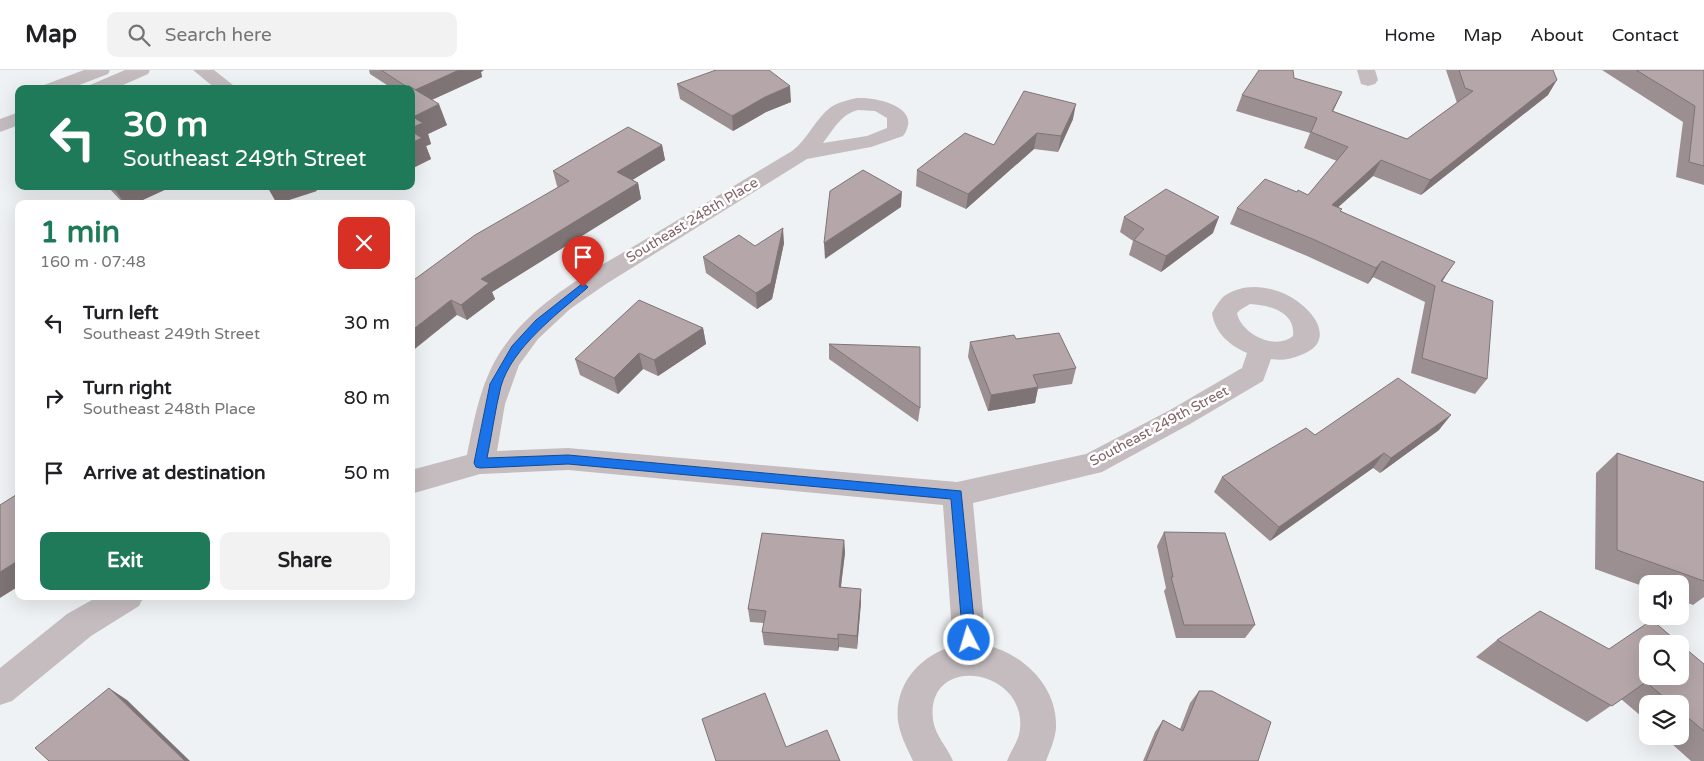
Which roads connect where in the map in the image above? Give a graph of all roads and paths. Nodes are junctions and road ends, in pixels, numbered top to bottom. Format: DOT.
graph roads {
  1 [pos="101,70"];
  2 [pos="141,70"];
  3 [pos="202,70"];
  4 [pos="62,85"];
  5 [pos="107,85"];
  6 [pos="223,85"];
  7 [pos="15,102"];
  8 [pos="0,108"];
  9 [pos="15,120"];
  10 [pos="0,126"];
  11 [pos="804,153"];
  12 [pos="1261,349"];
  13 [pos="480,463"];
  14 [pos="415,481"];
  15 [pos="957,494"];
  16 [pos="121,600"];
  17 [pos="971,659"];
  18 [pos="0,689"];
  19 [pos="935,761"];
  20 [pos="1025,761"];
  1 -- 4 [label="street"];
  2 -- 5 [label="street"];
  3 -- 6 [label="street"];
  7 -- 8 [label="street"];
  9 -- 10 [label="street"];
  11 -- 13 [label="street, Southeast 248th Place"];
  12 -- 15 [label="street, Southeast 249th Street"];
  13 -- 14 [label="street, Southeast 249th Street"];
  13 -- 15 [label="street, Southeast 249th Street"];
  15 -- 17 [label="street"];
  16 -- 18 [label="street"];
  17 -- 19 [label="street"];
  17 -- 20 [label="street"];
}
